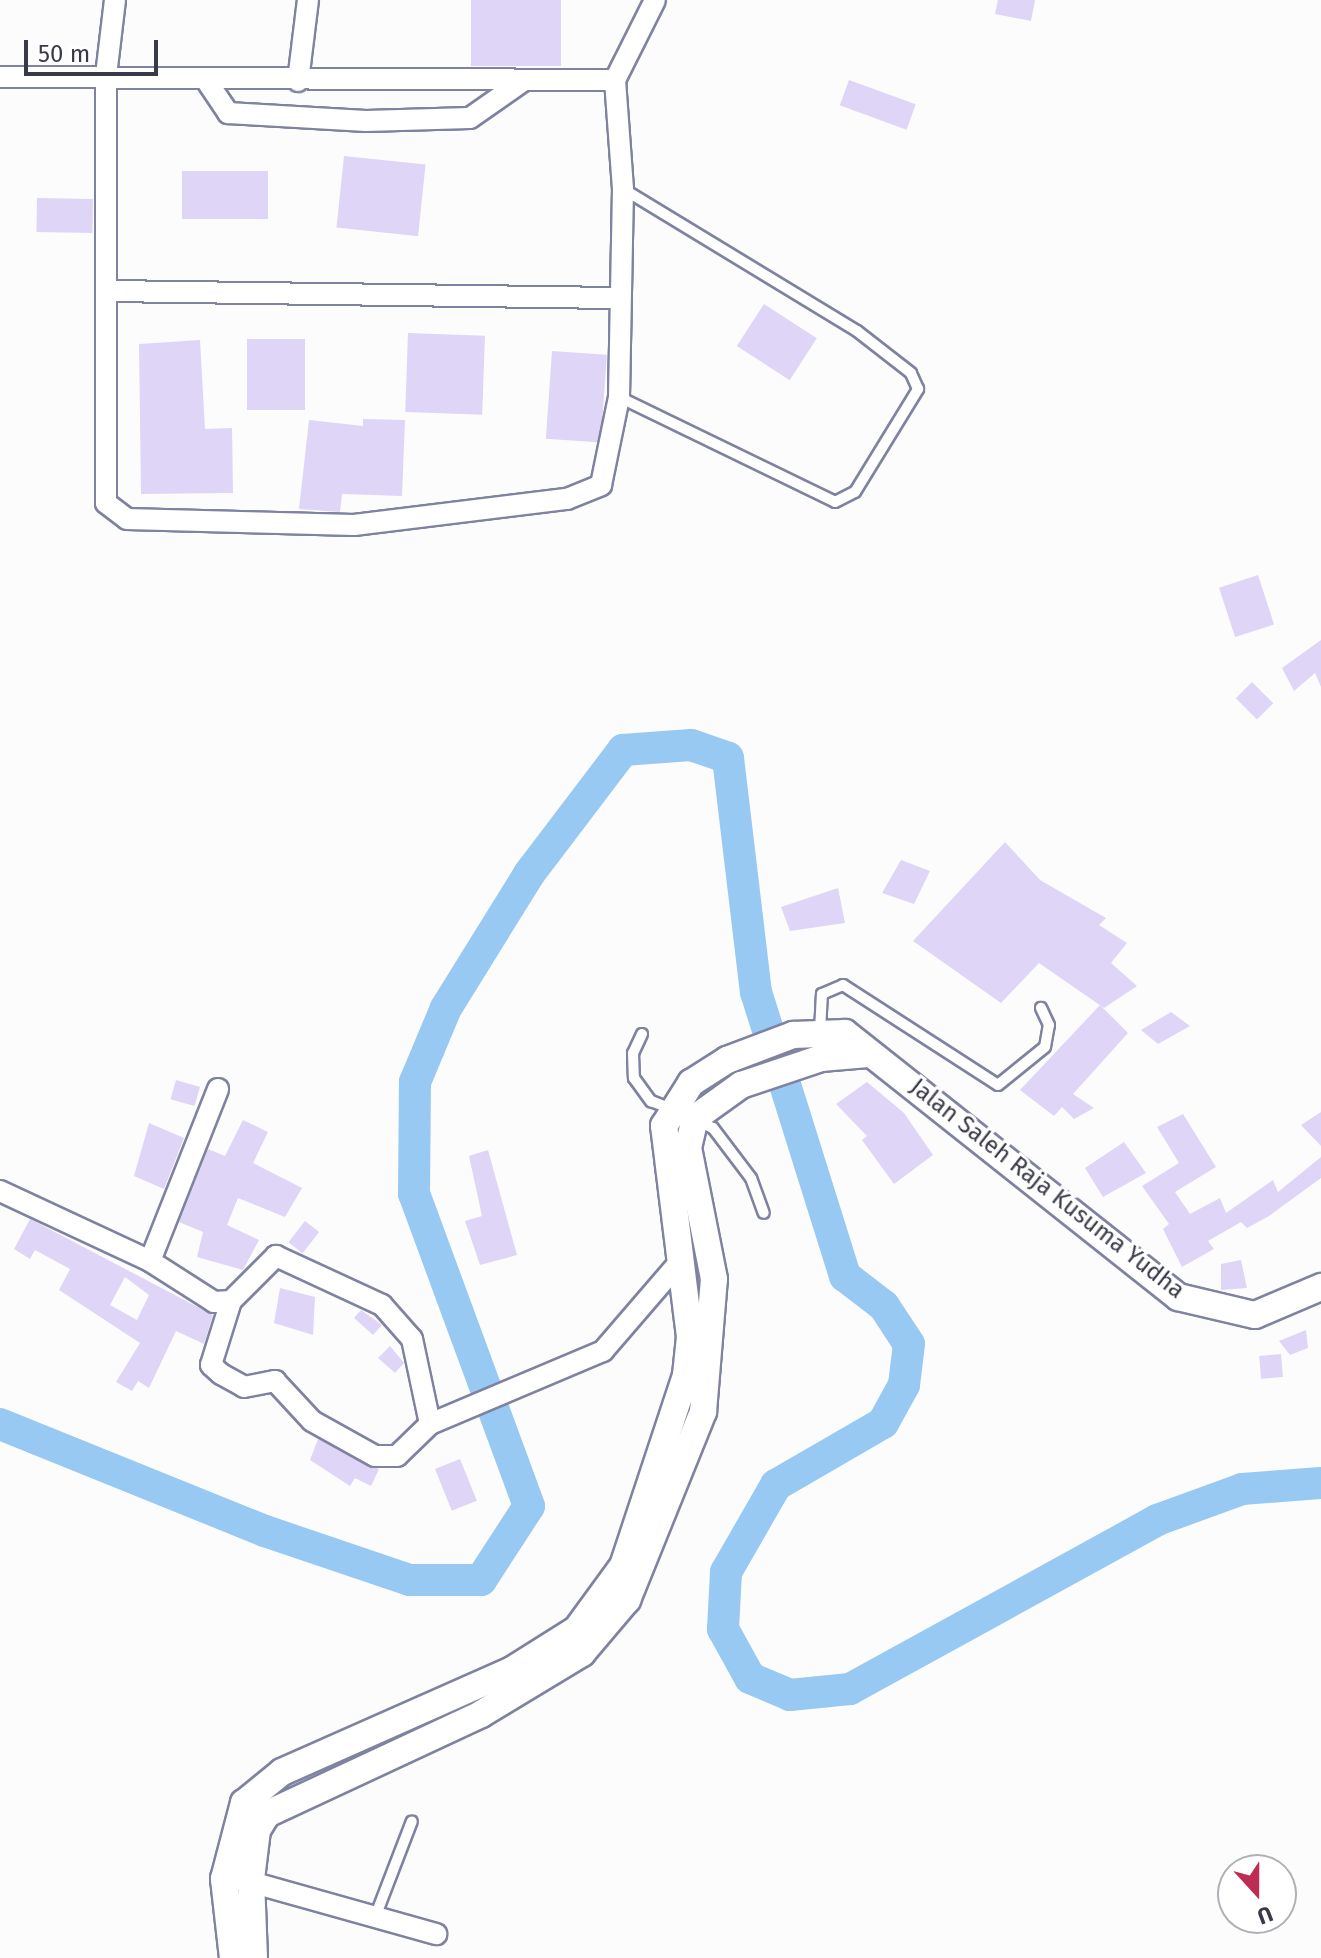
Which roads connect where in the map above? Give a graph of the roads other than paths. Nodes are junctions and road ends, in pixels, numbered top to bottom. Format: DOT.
graph roads {
  1 [pos="115,0"];
  2 [pos="308,0"];
  3 [pos="655,0"];
  4 [pos="106,76"];
  5 [pos="0,77"];
  6 [pos="206,80"];
  7 [pos="615,80"];
  8 [pos="298,81"];
  9 [pos="523,81"];
  10 [pos="623,189"];
  11 [pos="108,291"];
  12 [pos="618,298"];
  13 [pos="619,397"];
  14 [pos="1041,1008"];
  15 [pos="820,1033"];
  16 [pos="642,1034"];
  17 [pos="868,1054"];
  18 [pos="218,1089"];
  19 [pos="683,1113"];
  20 [pos="0,1191"];
  21 [pos="764,1213"];
  22 [pos="682,1259"];
  23 [pos="150,1261"];
  24 [pos="1321,1287"];
  25 [pos="231,1301"];
  26 [pos="430,1424"];
  27 [pos="412,1821"];
  28 [pos="224,1879"];
  29 [pos="251,1879"];
  30 [pos="377,1912"];
  31 [pos="436,1934"];
  32 [pos="233,1958"];
  33 [pos="254,1958"];
  1 -- 4 [label="street"];
  2 -- 8 [label="street"];
  3 -- 7 [label="street"];
  4 -- 5 [label="street"];
  4 -- 6 [label="street"];
  4 -- 11 [label="street"];
  6 -- 8 [label="street"];
  6 -- 9 [label="street"];
  7 -- 9 [label="street"];
  7 -- 10 [label="street"];
  8 -- 9 [label="street"];
  10 -- 12 [label="street"];
  10 -- 13 [label="lane"];
  11 -- 12 [label="street"];
  11 -- 13 [label="street"];
  12 -- 13 [label="street"];
  14 -- 15 [label="lane"];
  15 -- 17 [label="street, Jalan Saleh Raja Kusuma Yudha"];
  15 -- 19 [label="street, Jalan Saleh Raja Kusuma Yudha"];
  16 -- 19 [label="lane"];
  17 -- 19 [label="street"];
  17 -- 24 [label="street, Jalan Saleh Raja Kusuma Yudha"];
  18 -- 23 [label="street"];
  19 -- 21 [label="lane"];
  19 -- 22 [label="street"];
  19 -- 29 [label="street"];
  20 -- 23 [label="street"];
  22 -- 26 [label="street"];
  22 -- 28 [label="street"];
  23 -- 25 [label="street"];
  25 -- 26 [label="street"];
  25 -- 26 [label="street"];
  27 -- 30 [label="lane"];
  28 -- 29 [label="street"];
  28 -- 32 [label="street"];
  29 -- 30 [label="street"];
  29 -- 33 [label="street"];
  30 -- 31 [label="street"];
}
